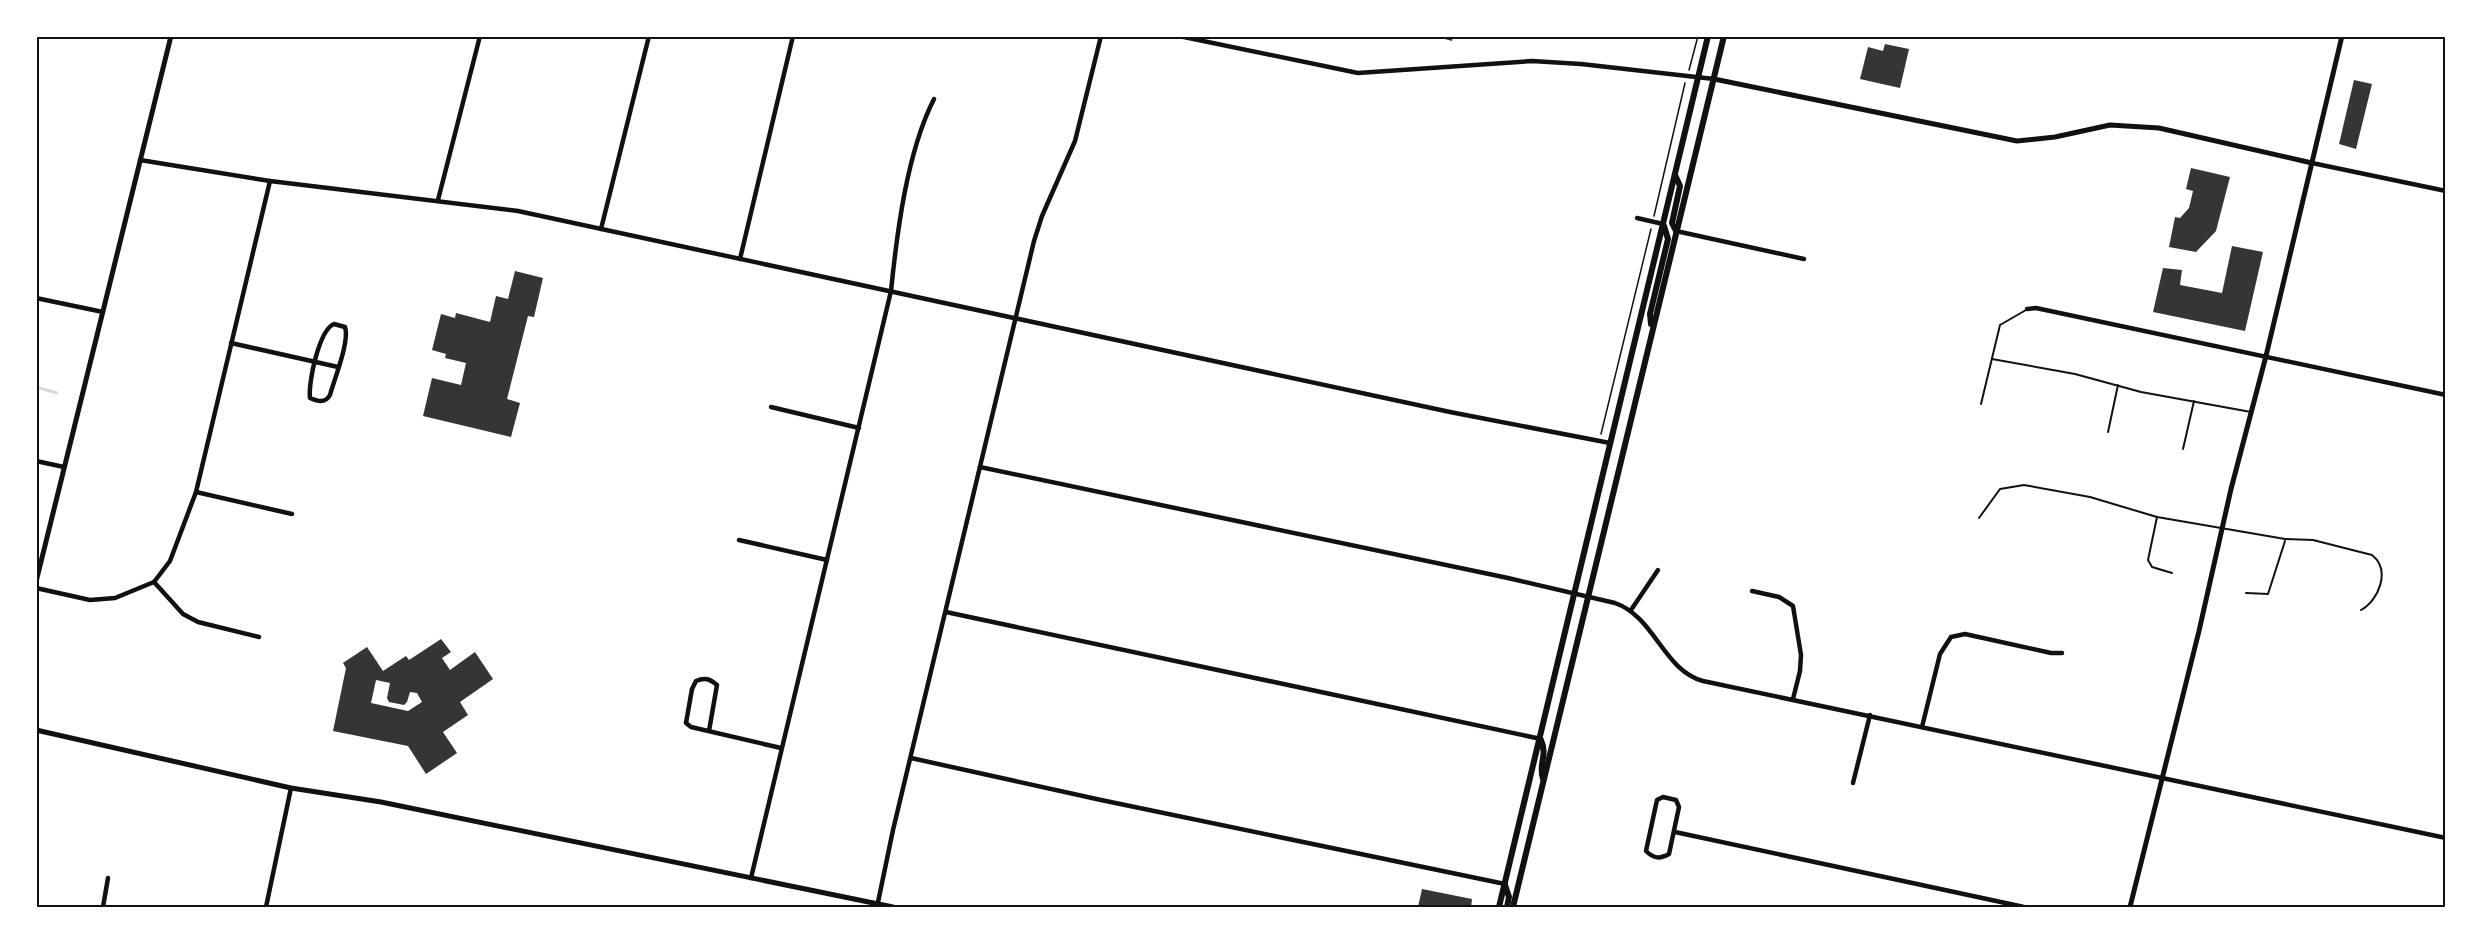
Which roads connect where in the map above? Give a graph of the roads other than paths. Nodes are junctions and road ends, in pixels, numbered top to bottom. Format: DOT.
graph roads {
  1 [pos="171,36"];
  2 [pos="480,36"];
  3 [pos="649,36"];
  4 [pos="793,36"];
  5 [pos="1101,36"];
  6 [pos="1179,36"];
  7 [pos="1708,36"];
  8 [pos="1724,36"];
  9 [pos="2342,36"];
  10 [pos="1697,77"];
  11 [pos="1713,79"];
  12 [pos="934,99"];
  13 [pos="140,160"];
  14 [pos="2312,163"];
  15 [pos="1675,175"];
  16 [pos="270,181"];
  17 [pos="2446,191"];
  18 [pos="438,200"];
  19 [pos="1637,218"];
  20 [pos="1663,224"];
  21 [pos="601,229"];
  22 [pos="1676,231"];
  23 [pos="740,259"];
  24 [pos="1804,259"];
  25 [pos="891,291"];
  26 [pos="36,298"];
  27 [pos="2027,309"];
  28 [pos="103,312"];
  29 [pos="1015,318"];
  30 [pos="1652,331"];
  31 [pos="231,343"];
  32 [pos="2266,357"];
  33 [pos="1992,359"];
  34 [pos="315,362"];
  35 [pos="338,367"];
  36 [pos="2118,385"];
  37 [pos="2446,395"];
  38 [pos="2194,402"];
  39 [pos="1981,404"];
  40 [pos="771,407"];
  41 [pos="2251,412"];
  42 [pos="859,428"];
  43 [pos="2108,432"];
  44 [pos="1610,443"];
  45 [pos="2183,449"];
  46 [pos="36,461"];
  47 [pos="64,466"];
  48 [pos="980,467"];
  49 [pos="196,492"];
  50 [pos="292,514"];
  51 [pos="2157,517"];
  52 [pos="1979,518"];
  53 [pos="2223,528"];
  54 [pos="2285,539"];
  55 [pos="739,540"];
  56 [pos="827,560"];
  57 [pos="1658,570"];
  58 [pos="2172,573"];
  59 [pos="36,582"];
  60 [pos="154,582"];
  61 [pos="36,588"];
  62 [pos="1752,591"];
  63 [pos="1576,593"];
  64 [pos="2246,593"];
  65 [pos="1588,596"];
  66 [pos="1631,610"];
  67 [pos="2361,610"];
  68 [pos="946,612"];
  69 [pos="259,637"];
  70 [pos="2062,653"];
  71 [pos="1793,699"];
  72 [pos="1870,716"];
  73 [pos="1922,727"];
  74 [pos="36,730"];
  75 [pos="709,731"];
  76 [pos="1541,740"];
  77 [pos="781,748"];
  78 [pos="911,758"];
  79 [pos="2162,778"];
  80 [pos="1543,780"];
  81 [pos="1853,783"];
  82 [pos="291,788"];
  83 [pos="1674,832"];
  84 [pos="2446,838"];
  85 [pos="108,878"];
  86 [pos="751,878"];
  87 [pos="1505,884"];
  88 [pos="877,905"];
  89 [pos="103,907"];
  90 [pos="266,907"];
  91 [pos="893,907"];
  92 [pos="1499,907"];
  93 [pos="1507,907"];
  94 [pos="1513,907"];
  95 [pos="2024,907"];
  96 [pos="2130,907"];
  1 -- 13 [label="street"];
  2 -- 18 [label="street"];
  3 -- 21 [label="street"];
  4 -- 23 [label="street"];
  5 -- 29 [label="street"];
  6 -- 10 [label="street"];
  7 -- 10 [label="main road"];
  8 -- 11 [label="main road"];
  9 -- 14 [label="street"];
  10 -- 11 [label="street"];
  10 -- 15 [label="main road"];
  11 -- 14 [label="street"];
  11 -- 22 [label="main road"];
  12 -- 25 [label="street"];
  13 -- 16 [label="street"];
  13 -- 28 [label="street"];
  14 -- 17 [label="street"];
  14 -- 32 [label="street"];
  15 -- 20 [label="main road"];
  15 -- 22 [label="main road"];
  16 -- 18 [label="street"];
  16 -- 31 [label="street"];
  18 -- 21 [label="street"];
  19 -- 20 [label="street"];
  20 -- 30 [label="main road"];
  20 -- 44 [label="main road"];
  21 -- 23 [label="street"];
  22 -- 24 [label="street"];
  22 -- 30 [label="main road"];
  23 -- 25 [label="street"];
  25 -- 29 [label="street"];
  25 -- 42 [label="street"];
  26 -- 28 [label="street"];
  27 -- 32 [label="street"];
  27 -- 33 [label="lane"];
  28 -- 47 [label="street"];
  29 -- 44 [label="street"];
  29 -- 48 [label="street"];
  30 -- 65 [label="main road"];
  31 -- 34 [label="street"];
  31 -- 49 [label="street"];
  32 -- 37 [label="street"];
  32 -- 41 [label="street"];
  33 -- 36 [label="lane"];
  33 -- 39 [label="lane"];
  34 -- 35 [label="street"];
  34 -- 35 [label="street"];
  34 -- 35 [label="street"];
  36 -- 38 [label="lane"];
  36 -- 43 [label="lane"];
  38 -- 41 [label="lane"];
  38 -- 45 [label="lane"];
  40 -- 42 [label="street"];
  41 -- 53 [label="street"];
  42 -- 56 [label="street"];
  44 -- 63 [label="main road"];
  46 -- 47 [label="street"];
  47 -- 59 [label="street"];
  48 -- 63 [label="street"];
  48 -- 68 [label="street"];
  49 -- 50 [label="street"];
  49 -- 60 [label="street"];
  51 -- 52 [label="lane"];
  51 -- 53 [label="lane"];
  51 -- 58 [label="lane"];
  53 -- 54 [label="lane"];
  53 -- 79 [label="street"];
  54 -- 64 [label="lane"];
  54 -- 67 [label="lane"];
  55 -- 56 [label="street"];
  56 -- 77 [label="street"];
  57 -- 66 [label="street"];
  60 -- 61 [label="street"];
  60 -- 69 [label="street"];
  62 -- 71 [label="street"];
  63 -- 65 [label="street"];
  63 -- 76 [label="main road"];
  65 -- 66 [label="street"];
  65 -- 80 [label="main road"];
  66 -- 71 [label="street"];
  68 -- 76 [label="street"];
  68 -- 78 [label="street"];
  70 -- 73 [label="street"];
  71 -- 72 [label="street"];
  72 -- 73 [label="street"];
  72 -- 81 [label="street"];
  73 -- 79 [label="street"];
  74 -- 82 [label="street"];
  75 -- 75 [label="street"];
  75 -- 77 [label="street"];
  76 -- 80 [label="main road"];
  76 -- 87 [label="main road"];
  77 -- 86 [label="street"];
  78 -- 87 [label="street"];
  78 -- 88 [label="street"];
  79 -- 84 [label="street"];
  79 -- 96 [label="street"];
  80 -- 94 [label="main road"];
  82 -- 86 [label="street"];
  82 -- 90 [label="street"];
  83 -- 83 [label="street"];
  83 -- 95 [label="street"];
  85 -- 89 [label="street"];
  86 -- 88 [label="street"];
  87 -- 92 [label="main road"];
  87 -- 93 [label="main road"];
  88 -- 91 [label="street"];
}
